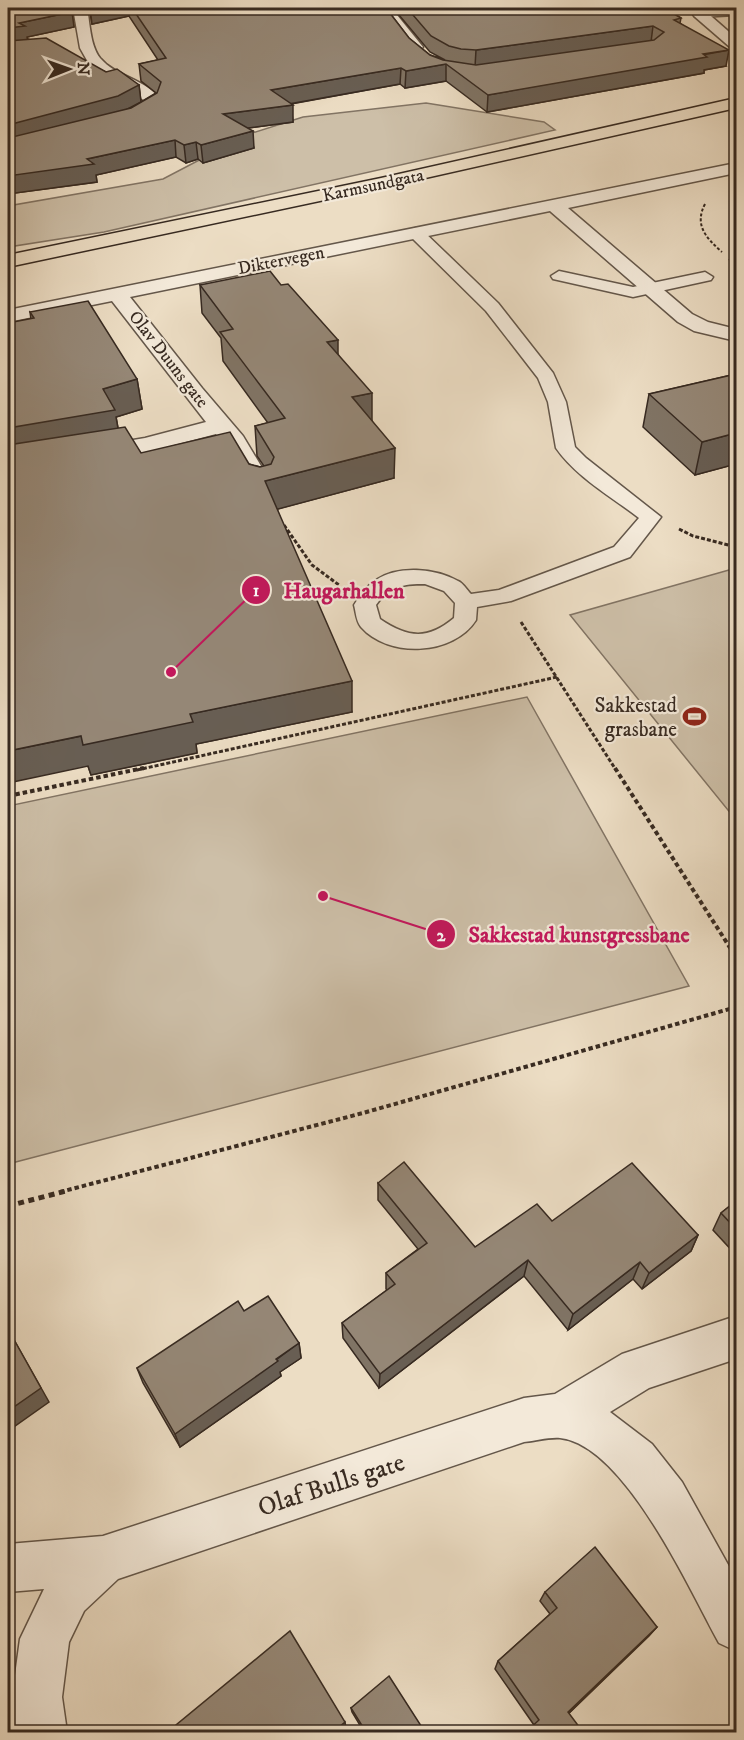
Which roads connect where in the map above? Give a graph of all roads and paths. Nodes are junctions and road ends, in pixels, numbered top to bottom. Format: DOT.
graph roads {
  1 [pos="80,8"];
  2 [pos="392,8"];
  3 [pos="694,10"];
  4 [pos="736,11"];
  5 [pos="87,44"];
  6 [pos="736,45"];
  7 [pos="66,46"];
  8 [pos="423,57"];
  9 [pos="736,102"];
  10 [pos="736,117"];
  11 [pos="106,125"];
  12 [pos="727,170"];
  13 [pos="554,205"];
  14 [pos="416,233"];
  15 [pos="8,261"];
  16 [pos="736,266"];
  17 [pos="8,270"];
  18 [pos="559,276"];
  19 [pos="705,277"];
  20 [pos="651,289"];
  21 [pos="116,293"];
  22 [pos="8,316"];
  23 [pos="736,335"];
  24 [pos="221,425"];
  25 [pos="8,468"];
  26 [pos="262,488"];
  27 [pos="651,517"];
  28 [pos="736,547"];
  29 [pos="370,596"];
  30 [pos="503,596"];
  31 [pos="466,602"];
  32 [pos="557,677"];
  33 [pos="8,796"];
  34 [pos="736,957"];
  35 [pos="736,1005"];
  36 [pos="8,1206"];
  37 [pos="736,1338"];
  38 [pos="561,1416"];
  39 [pos="103,1560"];
  40 [pos="8,1568"];
  41 [pos="736,1626"];
  42 [pos="41,1732"];
  1 -- 5 [label="street"];
  2 -- 8 [label="street"];
  3 -- 4 [label="street"];
  3 -- 6 [label="street"];
  5 -- 7 [label="street"];
  5 -- 11 [label="street"];
  9 -- 15 [label="highway, Karmsundgata"];
  10 -- 17 [label="highway, Karmsundgata"];
  12 -- 13 [label="street, Diktervegen"];
  12 -- 16 [label="path"];
  13 -- 14 [label="street, Diktervegen"];
  13 -- 20 [label="street"];
  14 -- 21 [label="street, Diktervegen"];
  14 -- 27 [label="lane"];
  18 -- 20 [label="lane"];
  19 -- 20 [label="lane"];
  20 -- 23 [label="street"];
  21 -- 22 [label="street, Diktervegen"];
  21 -- 24 [label="street, Olav Duuns gate"];
  24 -- 25 [label="street, Olav Duuns gate"];
  24 -- 26 [label="street, Olav Duuns gate"];
  26 -- 29 [label="path"];
  27 -- 28 [label="path"];
  27 -- 30 [label="lane"];
  29 -- 31 [label="lane"];
  29 -- 31 [label="lane"];
  30 -- 31 [label="lane"];
  30 -- 32 [label="path"];
  32 -- 33 [label="path"];
  32 -- 34 [label="path"];
  35 -- 36 [label="path"];
  37 -- 38 [label="street, Olaf Bulls gate"];
  38 -- 39 [label="street, Olaf Bulls gate"];
  38 -- 41 [label="street, Olaf Bulls gate"];
  39 -- 40 [label="street, Olaf Bulls gate"];
  39 -- 42 [label="street, Olaf Bulls gate"];
}
